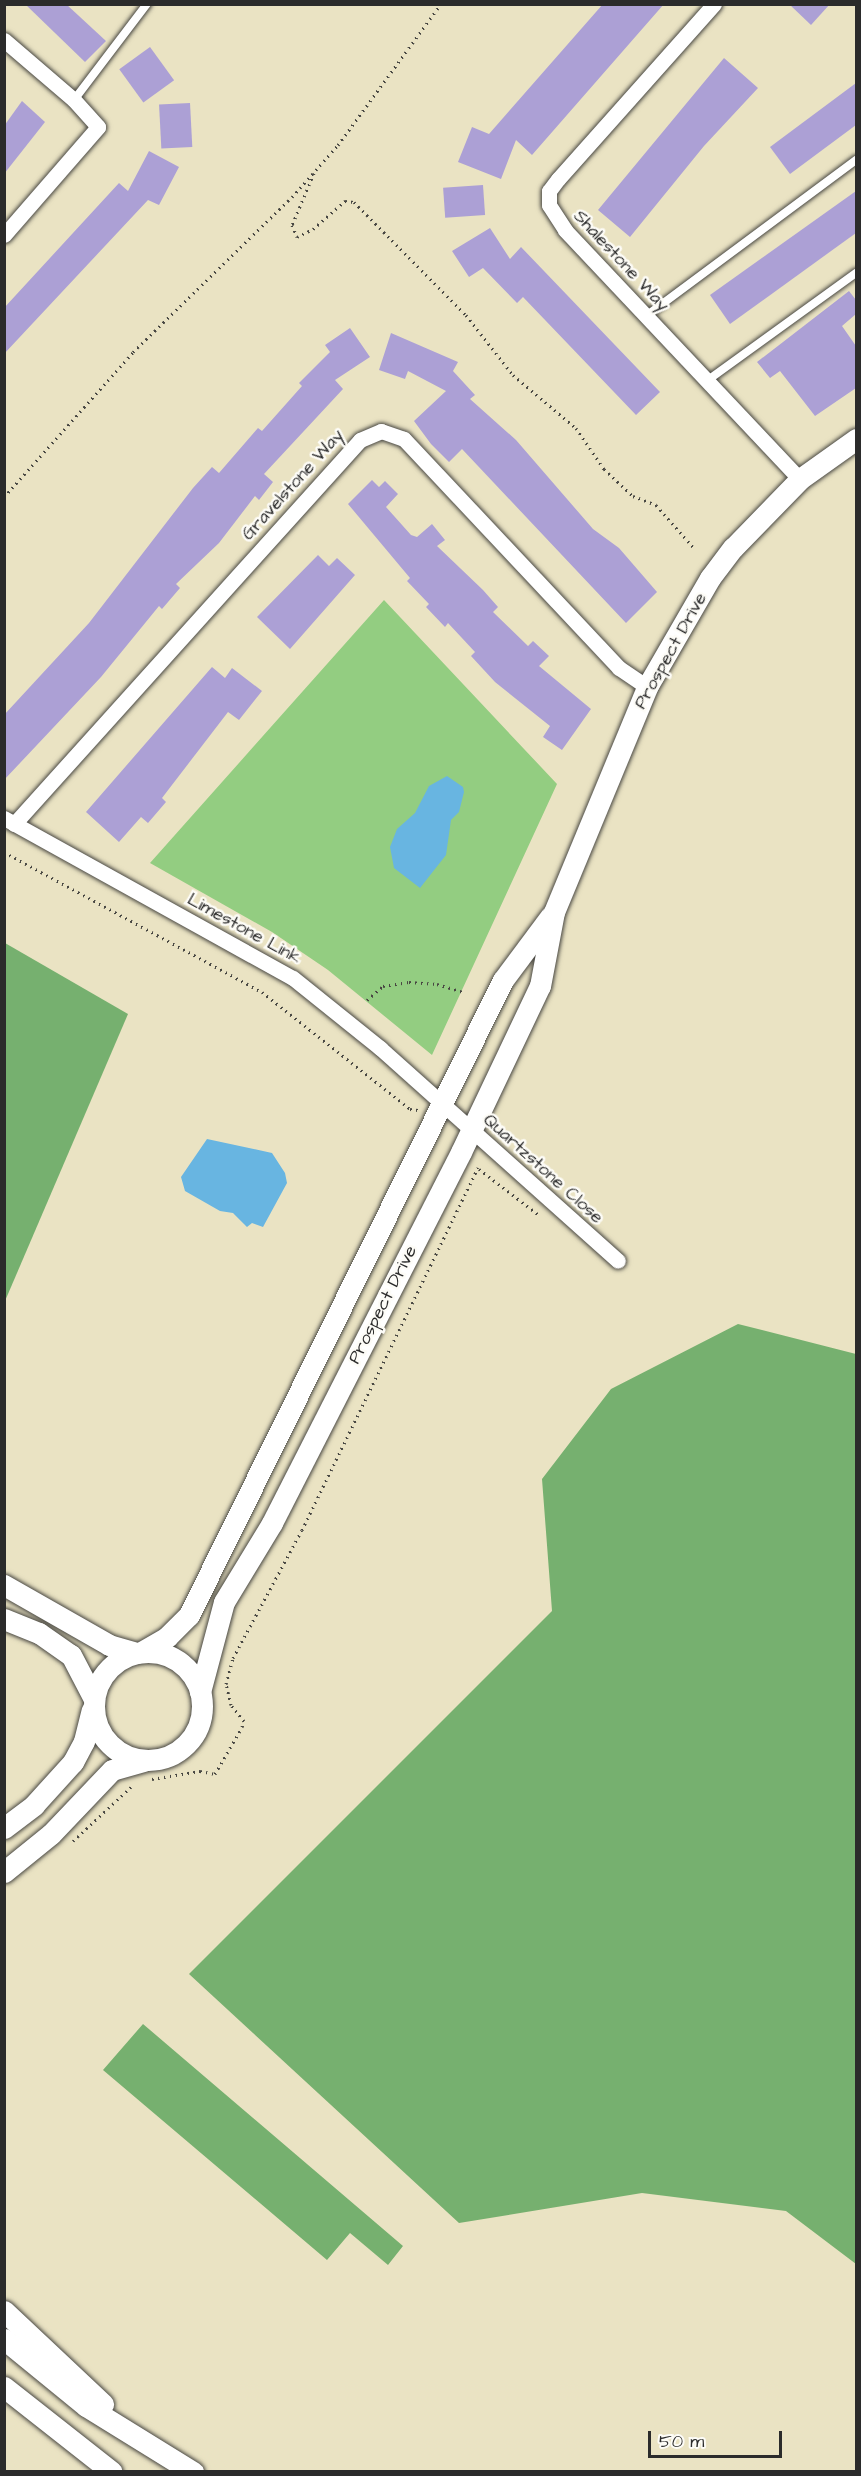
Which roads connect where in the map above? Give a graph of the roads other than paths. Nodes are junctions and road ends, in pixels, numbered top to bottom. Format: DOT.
graph roads {
  1 [pos="147,4"];
  2 [pos="714,4"];
  3 [pos="4,40"];
  4 [pos="74,100"];
  5 [pos="856,160"];
  6 [pos="4,235"];
  7 [pos="856,273"];
  8 [pos="646,316"];
  9 [pos="708,380"];
  10 [pos="856,439"];
  11 [pos="800,479"];
  12 [pos="647,687"];
  13 [pos="9,821"];
  14 [pos="554,912"];
  15 [pos="443,1105"];
  16 [pos="471,1131"];
  17 [pos="618,1261"];
  18 [pos="4,1585"];
  19 [pos="4,1619"];
  20 [pos="140,1652"];
  21 [pos="200,1692"];
  22 [pos="94,1702"];
  23 [pos="146,1770"];
  24 [pos="4,1828"];
  25 [pos="4,1872"];
  26 [pos="4,2311"];
  27 [pos="4,2339"];
  28 [pos="4,2387"];
  29 [pos="146,2444"];
  30 [pos="112,2472"];
  31 [pos="193,2472"];
  1 -- 4 [label="lane"];
  2 -- 8 [label="street, Shalestone Way"];
  3 -- 4 [label="street"];
  4 -- 6 [label="street"];
  5 -- 8 [label="lane"];
  7 -- 9 [label="lane"];
  8 -- 9 [label="street, Shalestone Way"];
  9 -- 11 [label="street, Shalestone Way"];
  10 -- 11 [label="street, Prospect Drive"];
  11 -- 12 [label="street, Prospect Drive"];
  12 -- 13 [label="street, Gravelstone Way"];
  12 -- 14 [label="street, Prospect Drive"];
  13 -- 15 [label="street, Limestone Link"];
  14 -- 15 [label="street, Prospect Drive"];
  14 -- 16 [label="street, Prospect Drive"];
  15 -- 16 [label="street, Quartzstone Close"];
  15 -- 20 [label="street, Prospect Drive"];
  16 -- 17 [label="street, Quartzstone Close"];
  16 -- 21 [label="street, Prospect Drive"];
  18 -- 20 [label="street"];
  19 -- 22 [label="street"];
  20 -- 21 [label="street"];
  20 -- 22 [label="street"];
  21 -- 23 [label="street"];
  22 -- 23 [label="street"];
  22 -- 24 [label="street"];
  23 -- 25 [label="street"];
  26 -- 29 [label="street"];
  27 -- 29 [label="street"];
  28 -- 30 [label="street"];
  29 -- 31 [label="street"];
}
